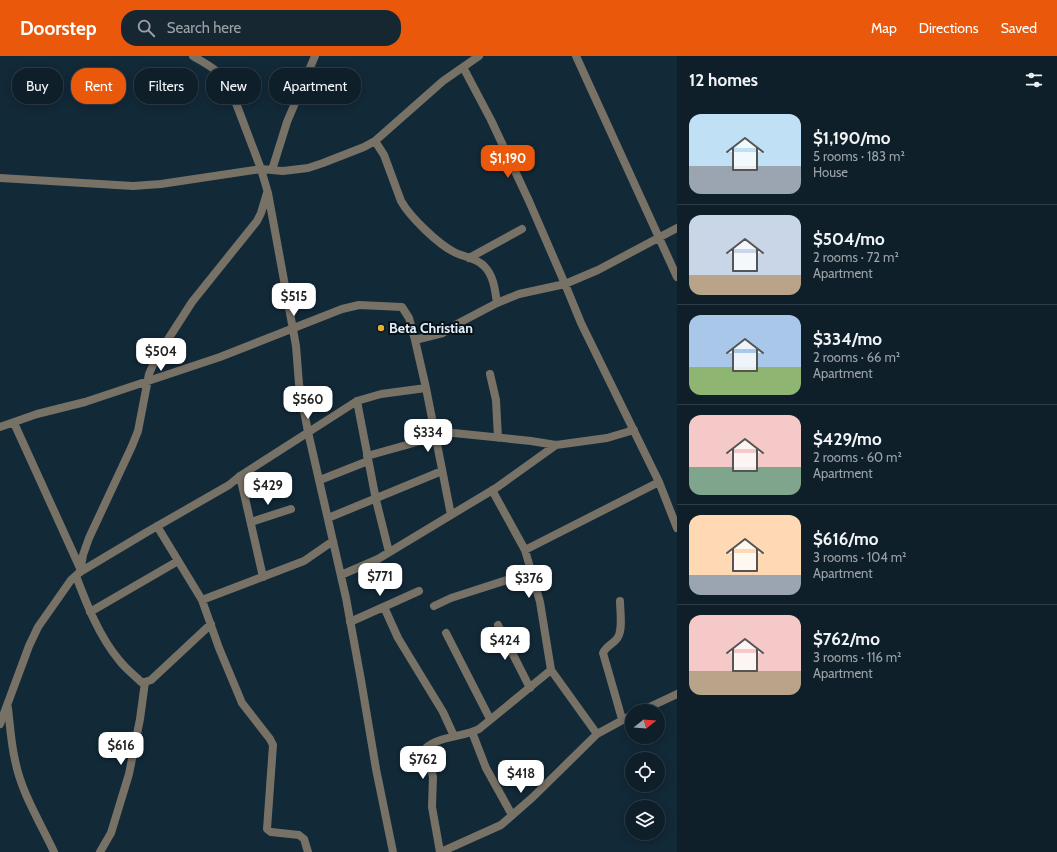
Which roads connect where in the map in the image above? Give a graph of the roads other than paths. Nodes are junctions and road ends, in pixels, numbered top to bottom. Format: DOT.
graph roads {
  1 [pos="193,56"];
  2 [pos="315,56"];
  3 [pos="479,56"];
  4 [pos="576,56"];
  5 [pos="463,67"];
  6 [pos="375,141"];
  7 [pos="261,169"];
  8 [pos="272,170"];
  9 [pos="0,178"];
  10 [pos="268,193"];
  11 [pos="677,228"];
  12 [pos="522,229"];
  13 [pos="658,238"];
  14 [pos="469,258"];
  15 [pos="677,278"];
  16 [pos="565,284"];
  17 [pos="498,303"];
  18 [pos="292,329"];
  19 [pos="415,340"];
  20 [pos="490,374"];
  21 [pos="148,381"];
  22 [pos="426,388"];
  23 [pos="357,401"];
  24 [pos="14,423"];
  25 [pos="0,427"];
  26 [pos="634,430"];
  27 [pos="308,432"];
  28 [pos="435,434"];
  29 [pos="498,438"];
  30 [pos="556,446"];
  31 [pos="367,459"];
  32 [pos="442,471"];
  33 [pos="240,476"];
  34 [pos="320,480"];
  35 [pos="659,482"];
  36 [pos="492,490"];
  37 [pos="376,500"];
  38 [pos="291,509"];
  39 [pos="451,515"];
  40 [pos="328,518"];
  41 [pos="251,522"];
  42 [pos="156,526"];
  43 [pos="677,528"];
  44 [pos="333,541"];
  45 [pos="525,550"];
  46 [pos="389,552"];
  47 [pos="178,561"];
  48 [pos="79,572"];
  49 [pos="532,572"];
  50 [pos="341,575"];
  51 [pos="263,577"];
  52 [pos="418,591"];
  53 [pos="202,600"];
  54 [pos="620,601"];
  55 [pos="434,606"];
  56 [pos="384,607"];
  57 [pos="90,612"];
  58 [pos="350,622"];
  59 [pos="211,624"];
  60 [pos="498,625"];
  61 [pos="446,633"];
  62 [pos="551,670"];
  63 [pos="145,682"];
  64 [pos="530,688"];
  65 [pos="677,694"];
  66 [pos="656,704"];
  67 [pos="8,705"];
  68 [pos="625,718"];
  69 [pos="490,719"];
  70 [pos="622,719"];
  71 [pos="0,724"];
  72 [pos="472,732"];
  73 [pos="597,734"];
  74 [pos="454,736"];
  75 [pos="512,815"];
  76 [pos="54,852"];
  77 [pos="100,852"];
  78 [pos="308,852"];
  79 [pos="393,852"];
  80 [pos="440,852"];
  1 -- 7 [label="street"];
  2 -- 8 [label="street"];
  3 -- 5 [label="street"];
  4 -- 13 [label="street"];
  5 -- 6 [label="street"];
  5 -- 16 [label="street"];
  6 -- 8 [label="street"];
  6 -- 14 [label="street"];
  7 -- 8 [label="street"];
  7 -- 9 [label="street"];
  7 -- 10 [label="street"];
  10 -- 18 [label="street"];
  10 -- 21 [label="street"];
  11 -- 13 [label="street"];
  12 -- 14 [label="street"];
  13 -- 15 [label="street"];
  13 -- 16 [label="street"];
  14 -- 17 [label="street"];
  16 -- 17 [label="street"];
  16 -- 26 [label="street"];
  17 -- 19 [label="street"];
  18 -- 19 [label="street"];
  18 -- 21 [label="street"];
  18 -- 27 [label="street"];
  19 -- 22 [label="street"];
  20 -- 29 [label="street"];
  21 -- 24 [label="street"];
  21 -- 48 [label="street"];
  22 -- 23 [label="street"];
  22 -- 28 [label="street"];
  23 -- 27 [label="street"];
  23 -- 31 [label="street"];
  24 -- 25 [label="street"];
  24 -- 48 [label="street"];
  26 -- 30 [label="street"];
  26 -- 35 [label="street"];
  27 -- 33 [label="street"];
  27 -- 34 [label="street"];
  28 -- 29 [label="street"];
  28 -- 31 [label="street"];
  28 -- 32 [label="street"];
  29 -- 30 [label="street"];
  30 -- 36 [label="street"];
  31 -- 34 [label="street"];
  31 -- 37 [label="street"];
  32 -- 37 [label="street"];
  32 -- 39 [label="street"];
  33 -- 41 [label="street"];
  33 -- 42 [label="street"];
  34 -- 40 [label="street"];
  35 -- 43 [label="street"];
  35 -- 45 [label="street"];
  36 -- 39 [label="street"];
  36 -- 45 [label="street"];
  37 -- 40 [label="street"];
  37 -- 46 [label="street"];
  38 -- 41 [label="street"];
  39 -- 46 [label="street"];
  40 -- 44 [label="street"];
  41 -- 51 [label="street"];
  42 -- 47 [label="street"];
  42 -- 48 [label="street"];
  44 -- 50 [label="street"];
  44 -- 51 [label="street"];
  45 -- 49 [label="street"];
  46 -- 50 [label="street"];
  47 -- 53 [label="street"];
  47 -- 57 [label="street"];
  48 -- 57 [label="street"];
  48 -- 67 [label="street"];
  49 -- 55 [label="street"];
  49 -- 62 [label="street"];
  50 -- 58 [label="street"];
  51 -- 53 [label="street"];
  52 -- 56 [label="street"];
  53 -- 59 [label="street"];
  54 -- 70 [label="street"];
  56 -- 58 [label="street"];
  56 -- 74 [label="street"];
  57 -- 63 [label="street"];
  58 -- 79 [label="street"];
  59 -- 63 [label="street"];
  59 -- 78 [label="street"];
  60 -- 64 [label="street"];
  61 -- 69 [label="street"];
  62 -- 64 [label="street"];
  62 -- 73 [label="street"];
  63 -- 77 [label="street"];
  64 -- 69 [label="street"];
  65 -- 66 [label="street"];
  67 -- 71 [label="street"];
  67 -- 76 [label="street"];
  68 -- 70 [label="street"];
  69 -- 72 [label="street"];
  70 -- 73 [label="street"];
  72 -- 74 [label="street"];
  72 -- 75 [label="street"];
  73 -- 75 [label="street"];
  74 -- 80 [label="street"];
  75 -- 80 [label="street"];
}
